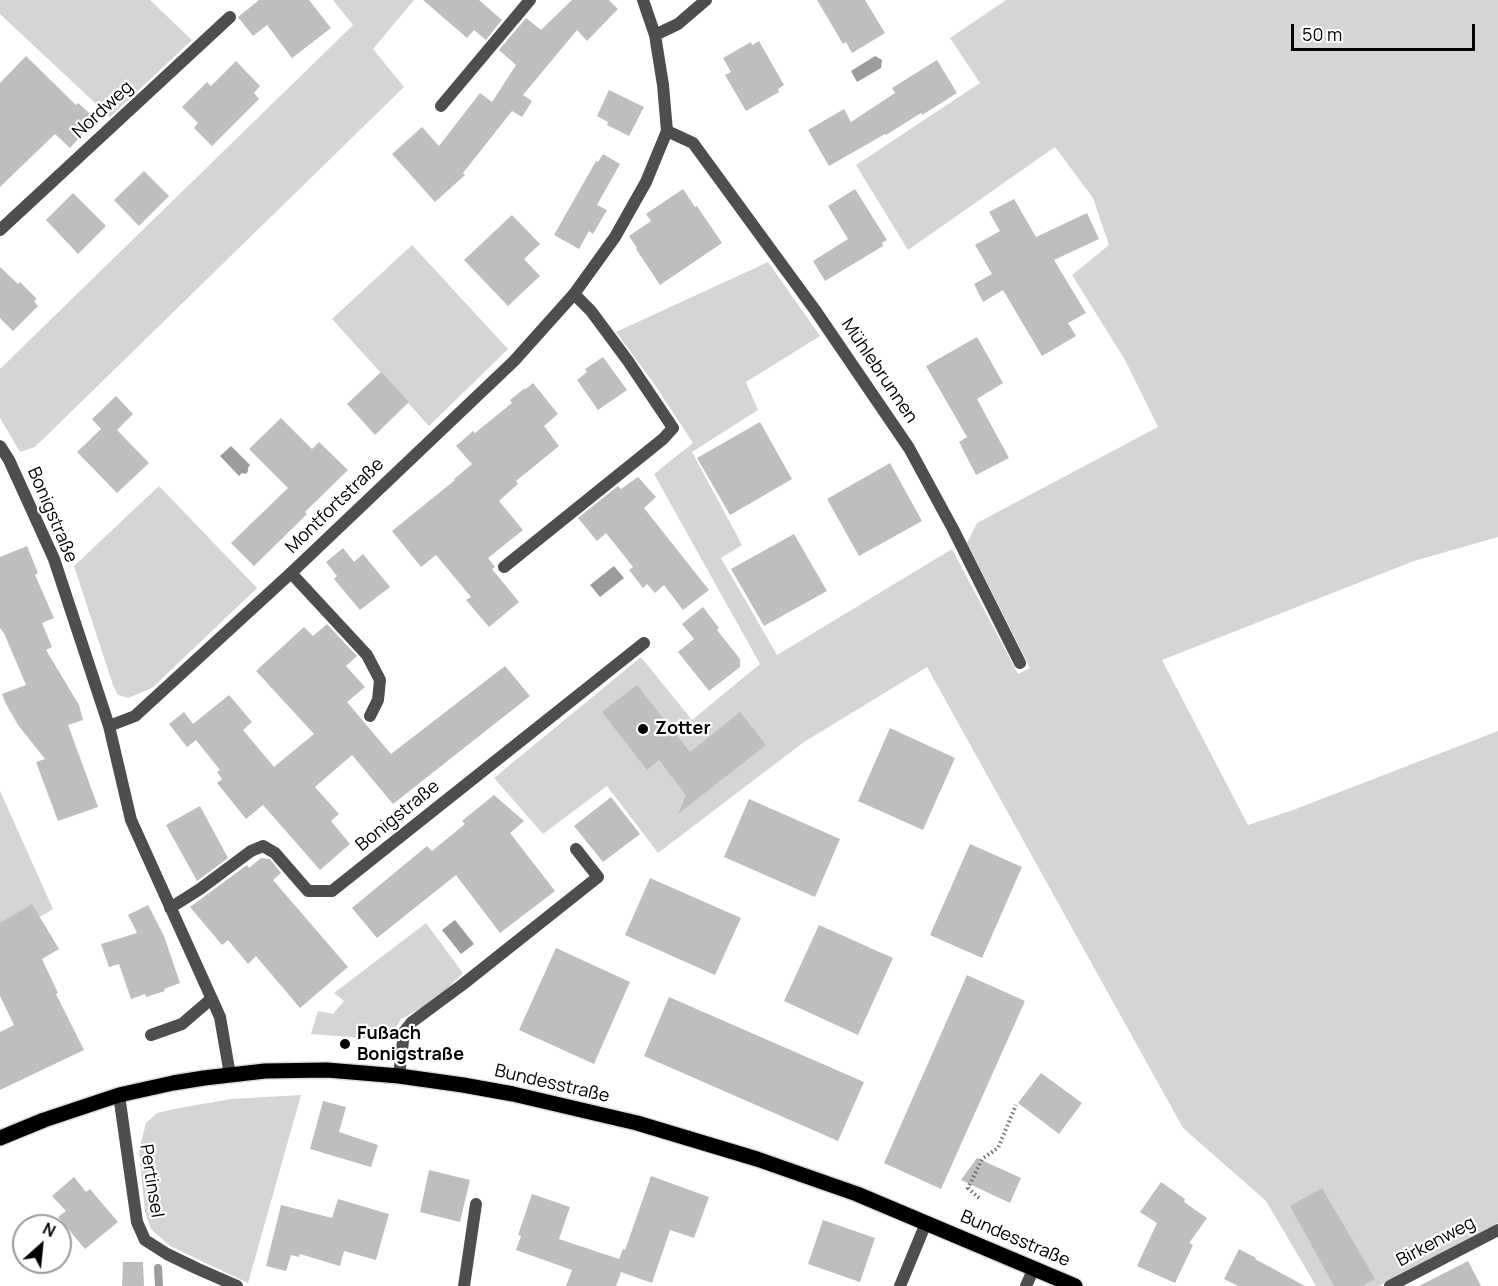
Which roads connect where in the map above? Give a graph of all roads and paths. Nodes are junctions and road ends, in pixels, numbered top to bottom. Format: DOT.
graph roads {
  1 [pos="530,0"];
  2 [pos="643,0"];
  3 [pos="706,0"];
  4 [pos="230,17"];
  5 [pos="655,35"];
  6 [pos="441,106"];
  7 [pos="667,131"];
  8 [pos="0,230"];
  9 [pos="574,294"];
  10 [pos="0,446"];
  11 [pos="504,567"];
  12 [pos="291,573"];
  13 [pos="644,643"];
  14 [pos="1020,663"];
  15 [pos="370,716"];
  16 [pos="108,726"];
  17 [pos="576,849"];
  18 [pos="170,908"];
  19 [pos="212,999"];
  20 [pos="151,1035"];
  21 [pos="230,1075"];
  22 [pos="399,1076"];
  23 [pos="119,1095"];
  24 [pos="1016,1105"];
  25 [pos="0,1138"];
  26 [pos="979,1198"];
  27 [pos="476,1204"];
  28 [pos="926,1222"];
  29 [pos="1498,1230"];
  30 [pos="1034,1268"];
  31 [pos="237,1286"];
  32 [pos="464,1286"];
  33 [pos="900,1286"];
  34 [pos="1026,1286"];
  35 [pos="1075,1286"];
  36 [pos="1390,1286"];
  1 -- 6 [label="street"];
  2 -- 5 [label="street"];
  3 -- 5 [label="street"];
  4 -- 8 [label="street, Nordweg"];
  5 -- 7 [label="street"];
  7 -- 9 [label="street, Montfortstraße"];
  7 -- 14 [label="street, Mühlebrunnen"];
  9 -- 11 [label="street"];
  9 -- 12 [label="street, Montfortstraße"];
  10 -- 16 [label="street, Bonigstraße"];
  12 -- 15 [label="street"];
  12 -- 16 [label="street, Montfortstraße"];
  13 -- 18 [label="street, Bonigstraße"];
  16 -- 18 [label="street, Bonigstraße"];
  17 -- 22 [label="street"];
  18 -- 19 [label="street, Bonigstraße"];
  19 -- 20 [label="street"];
  19 -- 21 [label="street, Bonigstraße"];
  21 -- 22 [label="main road, Bundesstraße"];
  21 -- 23 [label="main road, Bundesstraße"];
  22 -- 28 [label="main road, Bundesstraße"];
  23 -- 25 [label="main road, Bundesstraße"];
  23 -- 31 [label="street, Pertinsel"];
  24 -- 26 [label="path"];
  27 -- 32 [label="street"];
  28 -- 30 [label="main road, Bundesstraße"];
  28 -- 33 [label="street"];
  29 -- 36 [label="street, Birkenweg"];
  30 -- 34 [label="street"];
  30 -- 35 [label="main road, Bundesstraße"];
}
